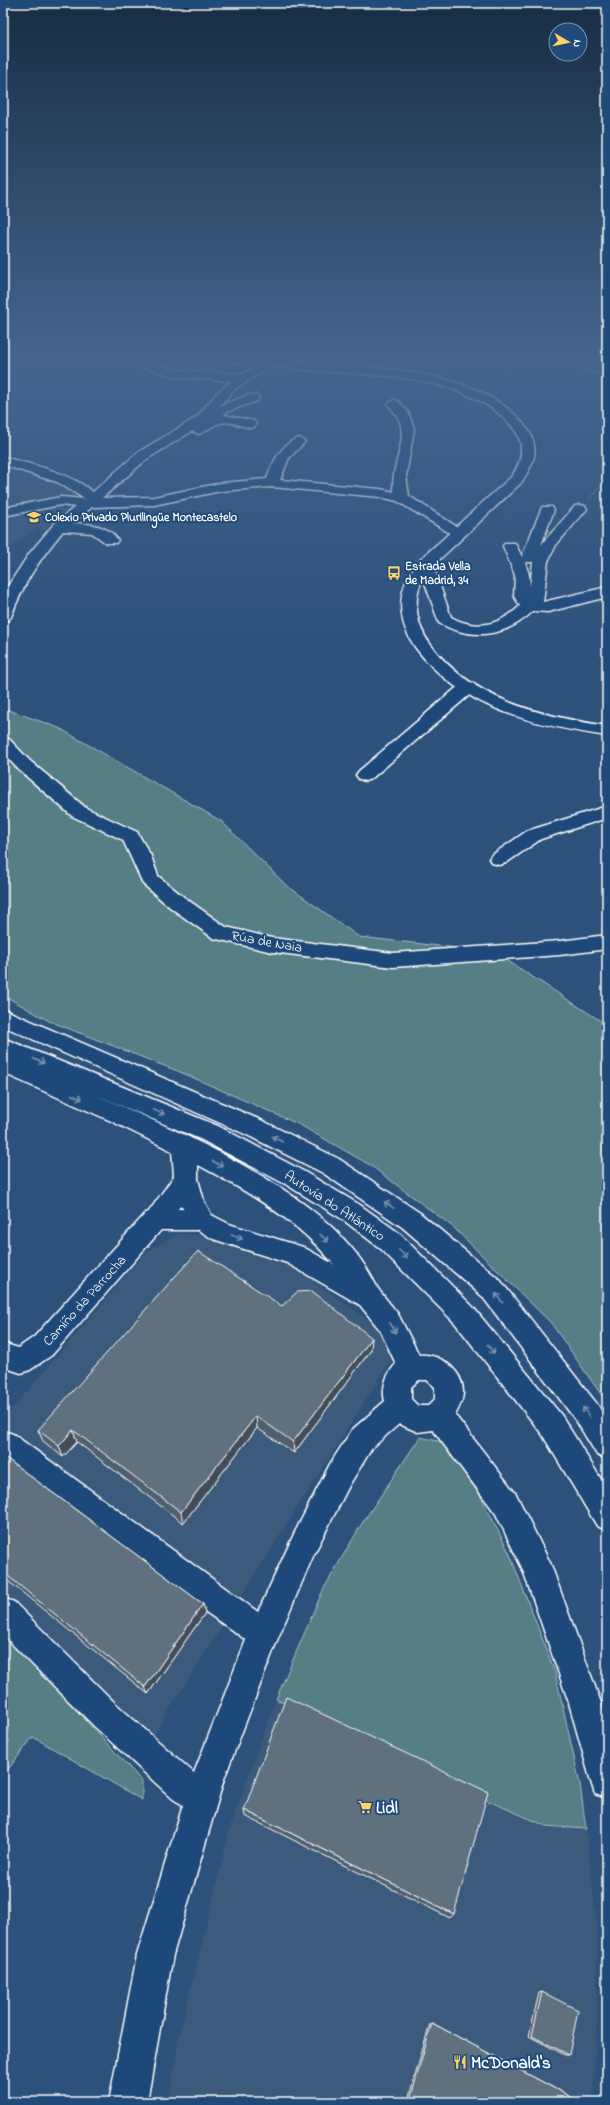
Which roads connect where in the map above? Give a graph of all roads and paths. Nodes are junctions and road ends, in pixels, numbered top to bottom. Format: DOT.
graph roads {
  1 [pos="145,454"];
  2 [pos="283,454"];
  3 [pos="403,454"];
  4 [pos="528,454"];
  5 [pos="3,461"];
  6 [pos="607,479"];
  7 [pos="272,483"];
  8 [pos="402,498"];
  9 [pos="89,503"];
  10 [pos="580,509"];
  11 [pos="547,510"];
  12 [pos="3,512"];
  13 [pos="59,527"];
  14 [pos="458,532"];
  15 [pos="111,540"];
  16 [pos="510,546"];
  17 [pos="425,563"];
  18 [pos="523,577"];
  19 [pos="607,592"];
  20 [pos="529,606"];
  21 [pos="3,617"];
  22 [pos="468,687"];
  23 [pos="607,731"];
  24 [pos="3,743"];
  25 [pos="365,775"];
  26 [pos="607,812"];
  27 [pos="499,859"];
  28 [pos="607,942"];
  29 [pos="3,1017"];
  30 [pos="3,1046"];
  31 [pos="3,1064"];
  32 [pos="183,1146"];
  33 [pos="186,1179"];
  34 [pos="155,1220"];
  35 [pos="202,1220"];
  36 [pos="369,1297"];
  37 [pos="3,1355"];
  38 [pos="412,1368"];
  39 [pos="400,1405"];
  40 [pos="438,1414"];
  41 [pos="3,1444"];
  42 [pos="607,1445"];
  43 [pos="607,1516"];
  44 [pos="3,1613"];
  45 [pos="264,1634"];
  46 [pos="607,1782"];
  47 [pos="202,1798"];
  48 [pos="128,2102"];
  1 -- 9 [label="main road"];
  2 -- 7 [label="main road"];
  3 -- 8 [label="main road"];
  4 -- 14 [label="main road"];
  5 -- 9 [label="main road"];
  6 -- 10 [label="path"];
  7 -- 8 [label="main road"];
  7 -- 9 [label="main road"];
  8 -- 14 [label="main road"];
  9 -- 12 [label="main road"];
  9 -- 13 [label="main road"];
  10 -- 20 [label="main road"];
  11 -- 18 [label="main road"];
  13 -- 15 [label="main road"];
  13 -- 21 [label="main road"];
  14 -- 17 [label="main road"];
  16 -- 18 [label="main road"];
  17 -- 20 [label="main road"];
  17 -- 22 [label="main road"];
  18 -- 20 [label="main road"];
  19 -- 20 [label="main road"];
  22 -- 23 [label="main road"];
  22 -- 25 [label="main road"];
  24 -- 28 [label="main road, Rúa de Naia"];
  26 -- 27 [label="main road"];
  42 -- 29 [label="main road, Autovía do Atlántico, one-way"];
  30 -- 43 [label="main road, Autovía do Atlántico, one-way"];
  31 -- 32 [label="main road, one-way"];
  32 -- 33 [label="main road"];
  32 -- 36 [label="main road, one-way"];
  33 -- 34 [label="main road"];
  33 -- 35 [label="main road"];
  34 -- 35 [label="main road"];
  34 -- 37 [label="main road, Camiño da Parrocha"];
  35 -- 36 [label="main road, one-way"];
  36 -- 38 [label="main road, one-way"];
  38 -- 39 [label="main road"];
  38 -- 40 [label="main road"];
  39 -- 40 [label="main road"];
  39 -- 45 [label="main road"];
  40 -- 46 [label="main road"];
  41 -- 45 [label="main road"];
  44 -- 47 [label="main road"];
  45 -- 47 [label="main road"];
  47 -- 48 [label="main road"];
}
